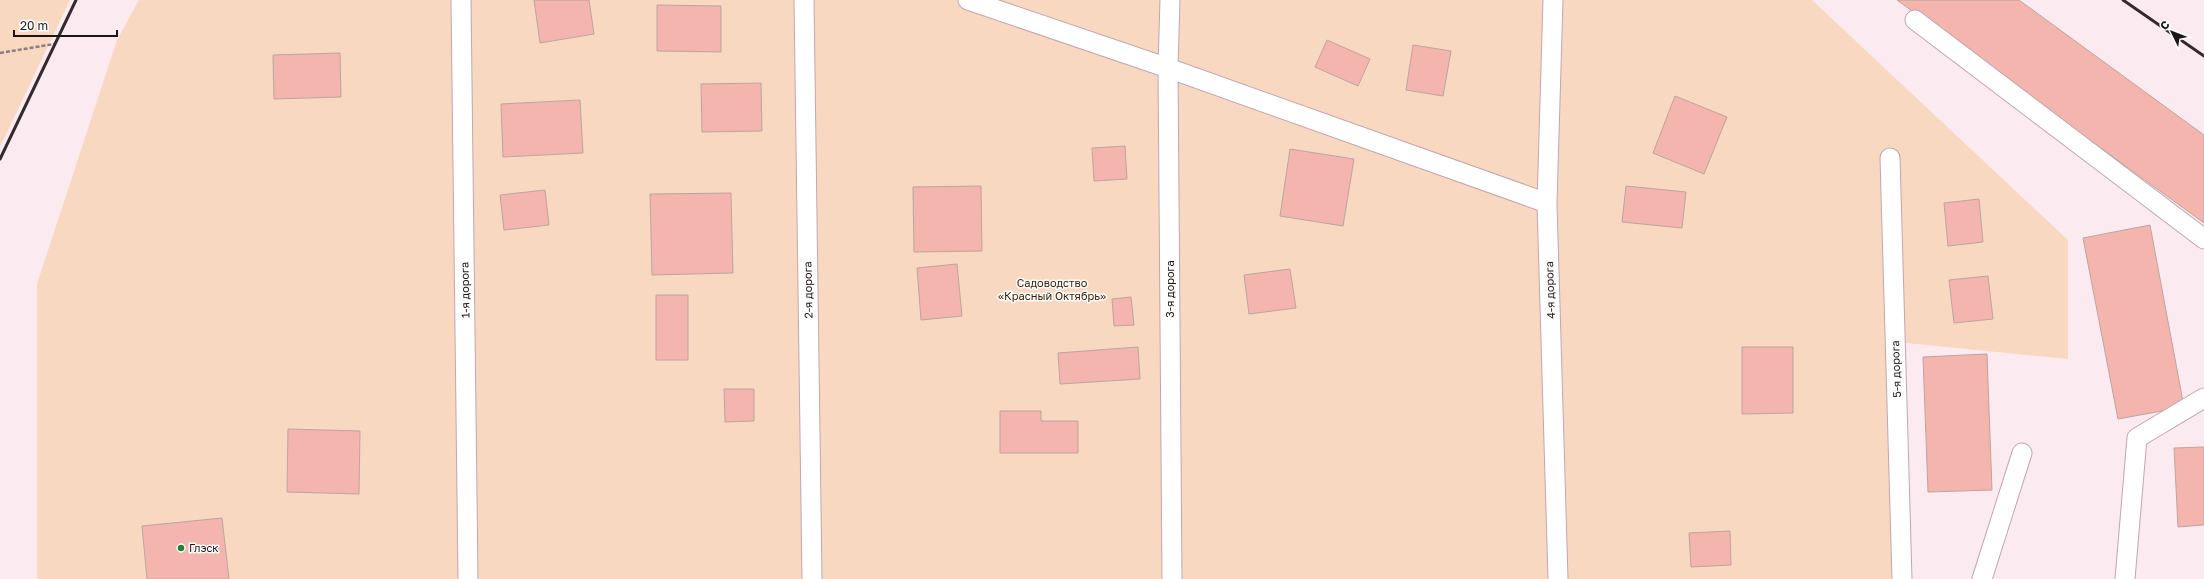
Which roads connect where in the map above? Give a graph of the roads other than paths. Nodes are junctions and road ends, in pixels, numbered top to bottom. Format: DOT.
graph roads {
  1 [pos="461,0"];
  2 [pos="804,0"];
  3 [pos="968,0"];
  4 [pos="1170,0"];
  5 [pos="1553,0"];
  6 [pos="1915,20"];
  7 [pos="1168,68"];
  8 [pos="1890,158"];
  9 [pos="1547,204"];
  10 [pos="2204,239"];
  11 [pos="2204,398"];
  12 [pos="2022,453"];
  13 [pos="468,579"];
  14 [pos="812,579"];
  15 [pos="1172,579"];
  16 [pos="1558,579"];
  17 [pos="1902,579"];
  18 [pos="1982,579"];
  19 [pos="2125,579"];
  1 -- 13 [label="lane, 1-я дорога"];
  2 -- 14 [label="lane, 2-я дорога"];
  3 -- 7 [label="lane"];
  4 -- 7 [label="lane, 3-я дорога"];
  5 -- 9 [label="lane, 4-я дорога"];
  6 -- 10 [label="lane"];
  7 -- 9 [label="lane"];
  7 -- 15 [label="lane, 3-я дорога"];
  8 -- 17 [label="lane, 5-я дорога"];
  9 -- 16 [label="lane, 4-я дорога"];
  11 -- 19 [label="lane"];
  12 -- 18 [label="lane"];
}
